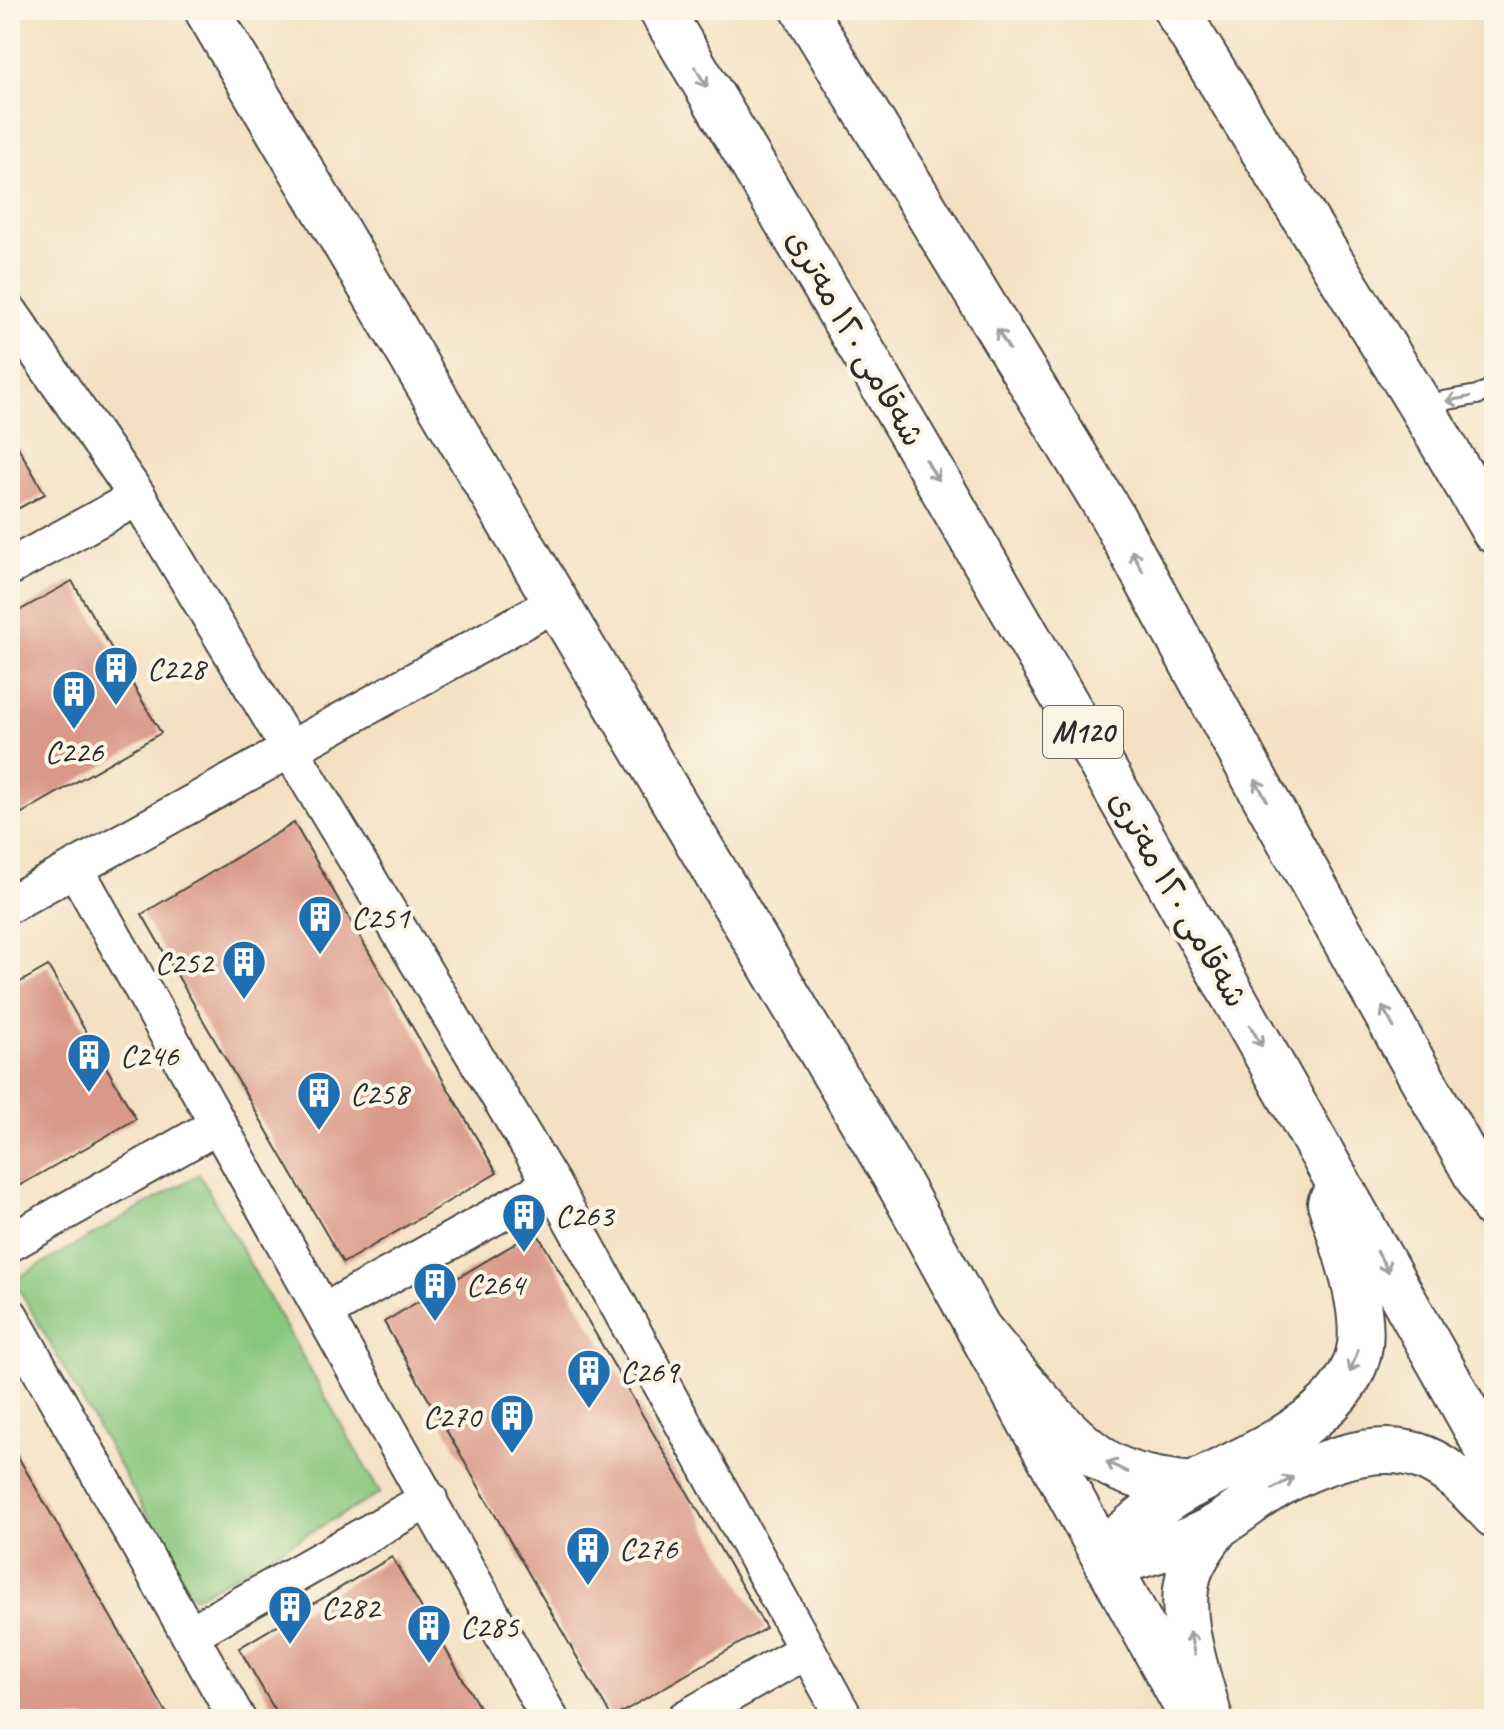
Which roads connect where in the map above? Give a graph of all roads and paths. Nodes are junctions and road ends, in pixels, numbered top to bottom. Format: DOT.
graph roads {
  1 [pos="207,10"];
  2 [pos="661,10"];
  3 [pos="804,10"];
  4 [pos="1176,10"];
  5 [pos="10,313"];
  6 [pos="1494,388"];
  7 [pos="1420,405"];
  8 [pos="1483,476"];
  9 [pos="138,497"];
  10 [pos="1494,531"];
  11 [pos="10,567"];
  12 [pos="557,602"];
  13 [pos="290,749"];
  14 [pos="75,868"];
  15 [pos="10,904"];
  16 [pos="1418,1071"];
  17 [pos="1306,1124"];
  18 [pos="218,1125"];
  19 [pos="1494,1142"];
  20 [pos="552,1184"];
  21 [pos="1494,1207"];
  22 [pos="10,1243"];
  23 [pos="324,1312"];
  24 [pos="10,1316"];
  25 [pos="978,1328"];
  26 [pos="1494,1461"];
  27 [pos="1192,1485"];
  28 [pos="429,1499"];
  29 [pos="1494,1515"];
  30 [pos="1218,1526"];
  31 [pos="1105,1559"];
  32 [pos="190,1634"];
  33 [pos="807,1650"];
  34 [pos="237,1719"];
  35 [pos="550,1719"];
  36 [pos="685,1719"];
  37 [pos="845,1719"];
  38 [pos="1193,1719"];
  39 [pos="1210,1719"];
  1 -- 12 [label="main road"];
  2 -- 17 [label="main road, شەقامی ١٢٠ مەتری / M120, one-way"];
  16 -- 3 [label="main road, one-way"];
  4 -- 7 [label="main road"];
  5 -- 9 [label="street"];
  6 -- 7 [label="lane, one-way"];
  7 -- 8 [label="main road"];
  8 -- 10 [label="main road"];
  9 -- 11 [label="street"];
  9 -- 13 [label="street"];
  12 -- 13 [label="street"];
  12 -- 25 [label="main road"];
  13 -- 14 [label="street"];
  13 -- 20 [label="street"];
  14 -- 15 [label="street"];
  14 -- 18 [label="street"];
  16 -- 19 [label="main road"];
  16 -- 21 [label="main road"];
  17 -- 26 [label="main road, شەقامی ١٢٠ مەتری / M120, one-way"];
  17 -- 27 [label="main road, one-way"];
  18 -- 22 [label="street"];
  18 -- 23 [label="street"];
  20 -- 23 [label="street"];
  20 -- 33 [label="street"];
  23 -- 28 [label="street"];
  24 -- 32 [label="street"];
  27 -- 25 [label="main road, one-way"];
  25 -- 31 [label="main road"];
  27 -- 31 [label="main road"];
  28 -- 32 [label="street"];
  28 -- 35 [label="street"];
  30 -- 29 [label="main road, one-way"];
  30 -- 31 [label="main road"];
  39 -- 30 [label="main road, one-way"];
  31 -- 38 [label="main road"];
  32 -- 34 [label="street"];
  33 -- 36 [label="street"];
  33 -- 37 [label="street"];
}
